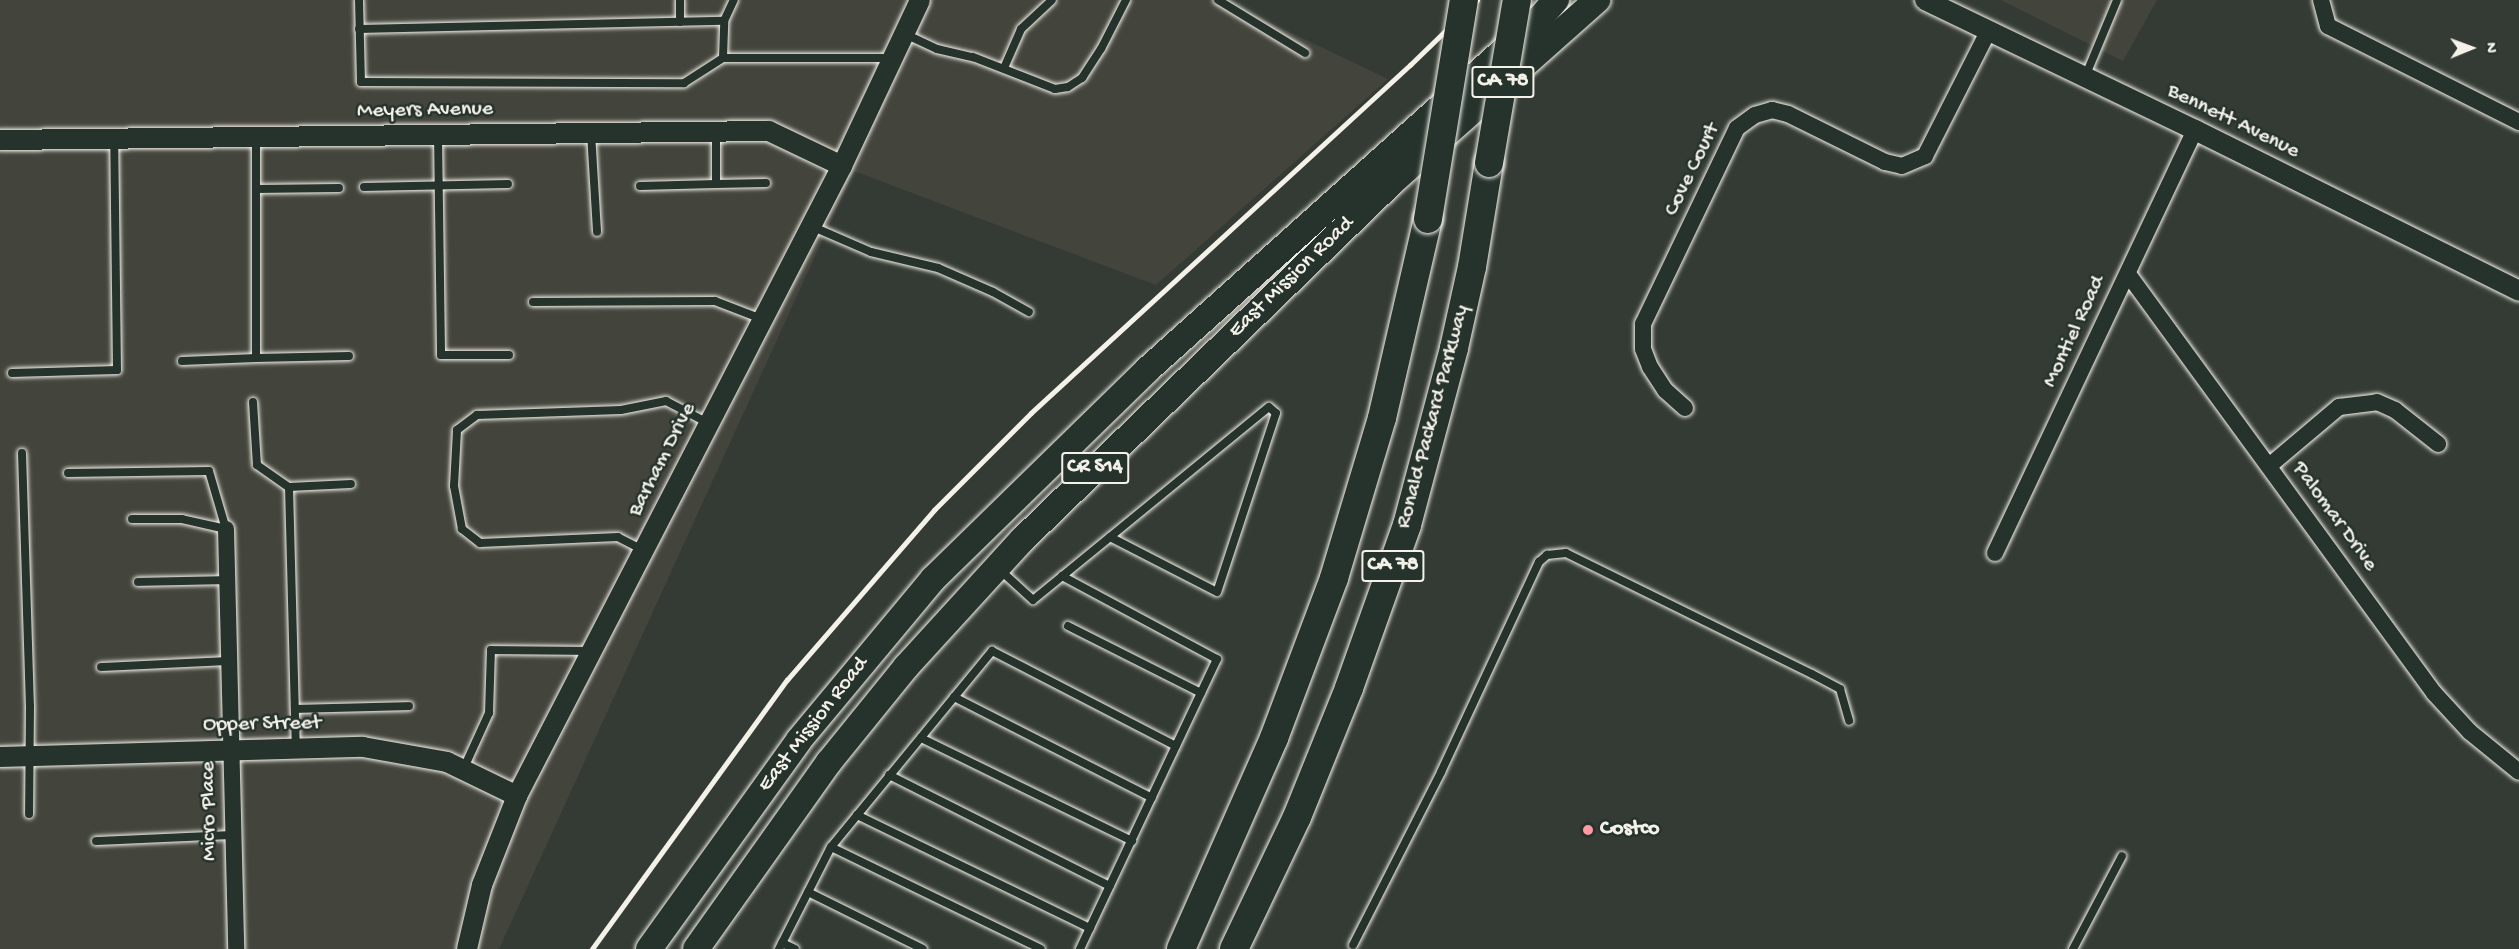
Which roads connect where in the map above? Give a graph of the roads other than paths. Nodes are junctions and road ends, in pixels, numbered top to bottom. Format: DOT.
graph roads {
  1 [pos="359,0"];
  2 [pos="680,0"];
  3 [pos="734,0"];
  4 [pos="920,0"];
  5 [pos="1052,0"];
  6 [pos="1126,0"];
  7 [pos="1218,0"];
  8 [pos="1464,0"];
  9 [pos="1517,0"];
  10 [pos="1556,0"];
  11 [pos="1597,0"];
  12 [pos="1925,0"];
  13 [pos="2117,0"];
  14 [pos="2321,0"];
  15 [pos="724,21"];
  16 [pos="680,22"];
  17 [pos="359,29"];
  18 [pos="1988,32"];
  19 [pos="904,34"];
  20 [pos="1305,53"];
  21 [pos="723,58"];
  22 [pos="893,58"];
  23 [pos="1004,68"];
  24 [pos="2085,78"];
  25 [pos="2519,122"];
  26 [pos="2195,130"];
  27 [pos="716,131"];
  28 [pos="591,133"];
  29 [pos="438,135"];
  30 [pos="256,137"];
  31 [pos="114,138"];
  32 [pos="0,140"];
  33 [pos="842,166"];
  34 [pos="766,183"];
  35 [pos="508,184"];
  36 [pos="716,184"];
  37 [pos="640,186"];
  38 [pos="363,187"];
  39 [pos="439,187"];
  40 [pos="339,188"];
  41 [pos="256,189"];
  42 [pos="811,225"];
  43 [pos="597,232"];
  44 [pos="2128,274"];
  45 [pos="2519,291"];
  46 [pos="533,302"];
  47 [pos="1029,312"];
  48 [pos="763,319"];
  49 [pos="349,356"];
  50 [pos="509,356"];
  51 [pos="256,358"];
  52 [pos="182,361"];
  53 [pos="12,373"];
  54 [pos="254,402"];
  55 [pos="1685,408"];
  56 [pos="709,423"];
  57 [pos="2438,444"];
  58 [pos="22,453"];
  59 [pos="2269,466"];
  60 [pos="68,473"];
  61 [pos="351,484"];
  62 [pos="289,487"];
  63 [pos="997,515"];
  64 [pos="132,519"];
  65 [pos="226,529"];
  66 [pos="1110,537"];
  67 [pos="643,550"];
  68 [pos="1995,553"];
  69 [pos="996,567"];
  70 [pos="1062,576"];
  71 [pos="227,580"];
  72 [pos="138,582"];
  73 [pos="1068,626"];
  74 [pos="591,651"];
  75 [pos="229,661"];
  76 [pos="101,667"];
  77 [pos="1201,693"];
  78 [pos="954,697"];
  79 [pos="409,705"];
  80 [pos="297,709"];
  81 [pos="1849,721"];
  82 [pos="921,738"];
  83 [pos="1176,746"];
  84 [pos="296,748"];
  85 [pos="231,750"];
  86 [pos="29,756"];
  87 [pos="0,757"];
  88 [pos="2517,767"];
  89 [pos="463,770"];
  90 [pos="889,775"];
  91 [pos="517,796"];
  92 [pos="1152,798"];
  93 [pos="28,814"];
  94 [pos="857,815"];
  95 [pos="233,835"];
  96 [pos="96,841"];
  97 [pos="1132,841"];
  98 [pos="831,846"];
  99 [pos="2122,856"];
  100 [pos="1110,886"];
  101 [pos="807,892"];
  102 [pos="1090,928"];
  103 [pos="780,946"];
  104 [pos="1355,948"];
  105 [pos="236,949"];
  106 [pos="468,949"];
  107 [pos="649,949"];
  108 [pos="696,949"];
  109 [pos="795,949"];
  110 [pos="923,949"];
  111 [pos="1041,949"];
  112 [pos="1080,949"];
  113 [pos="1181,949"];
  114 [pos="1234,949"];
  115 [pos="2073,949"];
  1 -- 17 [label="lane"];
  2 -- 16 [label="lane"];
  3 -- 15 [label="lane"];
  4 -- 19 [label="street, Barham Drive"];
  5 -- 23 [label="lane"];
  6 -- 23 [label="lane"];
  7 -- 20 [label="lane"];
  8 -- 113 [label="highway, CA 78, bridge"];
  9 -- 114 [label="highway, Ronald Packard Parkway / CA 78, bridge"];
  10 -- 63 [label="main road, East Mission Road / CR S14"];
  11 -- 69 [label="main road, East Mission Road / CR S14"];
  12 -- 18 [label="street, Bennett Avenue"];
  13 -- 24 [label="lane"];
  14 -- 25 [label="street"];
  15 -- 16 [label="lane"];
  15 -- 21 [label="lane"];
  16 -- 17 [label="lane"];
  17 -- 21 [label="lane"];
  18 -- 24 [label="street, Bennett Avenue"];
  18 -- 55 [label="street, Cove Court"];
  19 -- 22 [label="street, Barham Drive"];
  19 -- 23 [label="lane"];
  21 -- 22 [label="lane"];
  22 -- 33 [label="street, Barham Drive"];
  24 -- 26 [label="street, Bennett Avenue"];
  26 -- 44 [label="street, Montiel Road"];
  26 -- 45 [label="street, Bennett Avenue"];
  27 -- 28 [label="street, Meyers Avenue"];
  27 -- 33 [label="street, Meyers Avenue"];
  27 -- 36 [label="lane"];
  28 -- 29 [label="street, Meyers Avenue"];
  28 -- 43 [label="lane"];
  29 -- 30 [label="street, Meyers Avenue"];
  29 -- 39 [label="lane"];
  30 -- 31 [label="street, Meyers Avenue"];
  30 -- 41 [label="lane"];
  31 -- 32 [label="street, Meyers Avenue"];
  31 -- 53 [label="lane"];
  33 -- 42 [label="street, Barham Drive"];
  34 -- 36 [label="lane"];
  35 -- 39 [label="lane"];
  36 -- 37 [label="lane"];
  38 -- 39 [label="lane"];
  39 -- 50 [label="lane"];
  40 -- 41 [label="lane"];
  41 -- 51 [label="lane"];
  42 -- 47 [label="lane"];
  42 -- 48 [label="street, Barham Drive"];
  44 -- 59 [label="street, Palomar Drive"];
  44 -- 68 [label="street, Montiel Road"];
  46 -- 48 [label="lane"];
  48 -- 56 [label="street, Barham Drive"];
  49 -- 51 [label="lane"];
  51 -- 52 [label="lane"];
  54 -- 62 [label="lane"];
  56 -- 67 [label="street, Barham Drive"];
  56 -- 67 [label="lane"];
  57 -- 59 [label="street"];
  58 -- 86 [label="lane"];
  59 -- 88 [label="street, Palomar Drive"];
  60 -- 65 [label="lane"];
  61 -- 62 [label="lane"];
  62 -- 80 [label="lane"];
  63 -- 69 [label="main road"];
  63 -- 107 [label="main road, East Mission Road / CR S14"];
  64 -- 65 [label="lane"];
  65 -- 71 [label="street, Micro Place"];
  66 -- 66 [label="lane"];
  66 -- 70 [label="lane"];
  67 -- 74 [label="street, Barham Drive"];
  69 -- 70 [label="lane"];
  69 -- 108 [label="main road, East Mission Road / CR S14"];
  70 -- 77 [label="lane"];
  71 -- 72 [label="lane"];
  71 -- 75 [label="street, Micro Place"];
  73 -- 77 [label="lane"];
  74 -- 89 [label="lane"];
  74 -- 91 [label="street, Barham Drive"];
  75 -- 76 [label="lane"];
  75 -- 85 [label="street, Micro Place"];
  77 -- 83 [label="lane"];
  78 -- 82 [label="lane"];
  78 -- 83 [label="lane"];
  78 -- 92 [label="lane"];
  79 -- 80 [label="lane"];
  80 -- 84 [label="lane"];
  81 -- 104 [label="lane"];
  82 -- 90 [label="lane"];
  82 -- 97 [label="lane"];
  83 -- 92 [label="lane"];
  84 -- 85 [label="street, Opper Street"];
  84 -- 89 [label="street, Opper Street"];
  85 -- 86 [label="street, Opper Street"];
  85 -- 95 [label="street, Micro Place"];
  86 -- 87 [label="street, Opper Street"];
  86 -- 93 [label="lane"];
  89 -- 91 [label="street, Opper Street"];
  90 -- 94 [label="lane"];
  90 -- 100 [label="lane"];
  91 -- 106 [label="street, Barham Drive"];
  92 -- 97 [label="lane"];
  94 -- 98 [label="lane"];
  94 -- 102 [label="lane"];
  95 -- 96 [label="lane"];
  95 -- 105 [label="street, Micro Place"];
  97 -- 100 [label="lane"];
  98 -- 101 [label="lane"];
  98 -- 111 [label="lane"];
  99 -- 115 [label="lane"];
  100 -- 102 [label="lane"];
  101 -- 103 [label="lane"];
  101 -- 110 [label="lane"];
  102 -- 112 [label="lane"];
  103 -- 109 [label="lane"];
}
